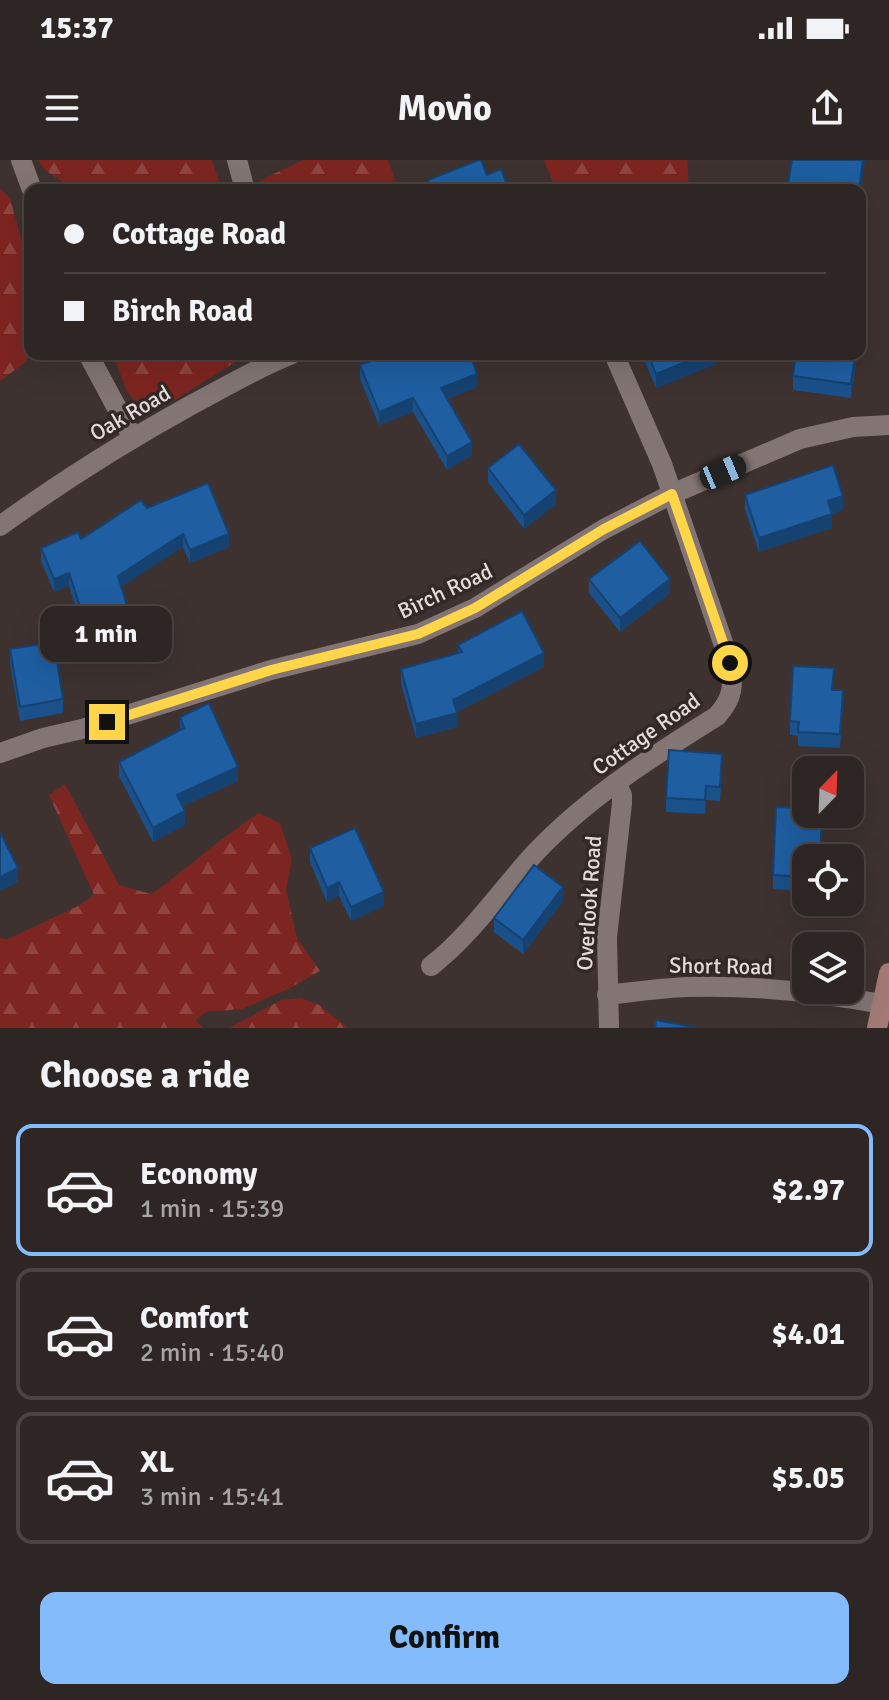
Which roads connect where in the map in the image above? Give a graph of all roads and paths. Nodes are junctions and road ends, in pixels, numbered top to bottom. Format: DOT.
graph roads {
  1 [pos="21,160"];
  2 [pos="237,160"];
  3 [pos="30,184"];
  4 [pos="243,184"];
  5 [pos="91,360"];
  6 [pos="278,360"];
  7 [pos="617,360"];
  8 [pos="889,425"];
  9 [pos="133,438"];
  10 [pos="672,494"];
  11 [pos="0,526"];
  12 [pos="0,753"];
  13 [pos="616,783"];
  14 [pos="431,966"];
  15 [pos="889,973"];
  16 [pos="607,995"];
  17 [pos="882,1004"];
  18 [pos="609,1028"];
  19 [pos="877,1028"];
  1 -- 3 [label="street"];
  2 -- 4 [label="street"];
  5 -- 9 [label="street"];
  6 -- 9 [label="street, Oak Road"];
  7 -- 10 [label="street, Cottage Road"];
  8 -- 10 [label="street, Birch Road"];
  9 -- 11 [label="street, Oak Road"];
  10 -- 12 [label="street, Birch Road"];
  10 -- 13 [label="street, Cottage Road"];
  13 -- 14 [label="street, Cottage Road"];
  13 -- 16 [label="street, Overlook Road"];
  15 -- 17 [label="main road"];
  16 -- 17 [label="street, Short Road"];
  16 -- 18 [label="street, Overlook Road"];
  17 -- 19 [label="main road"];
}
